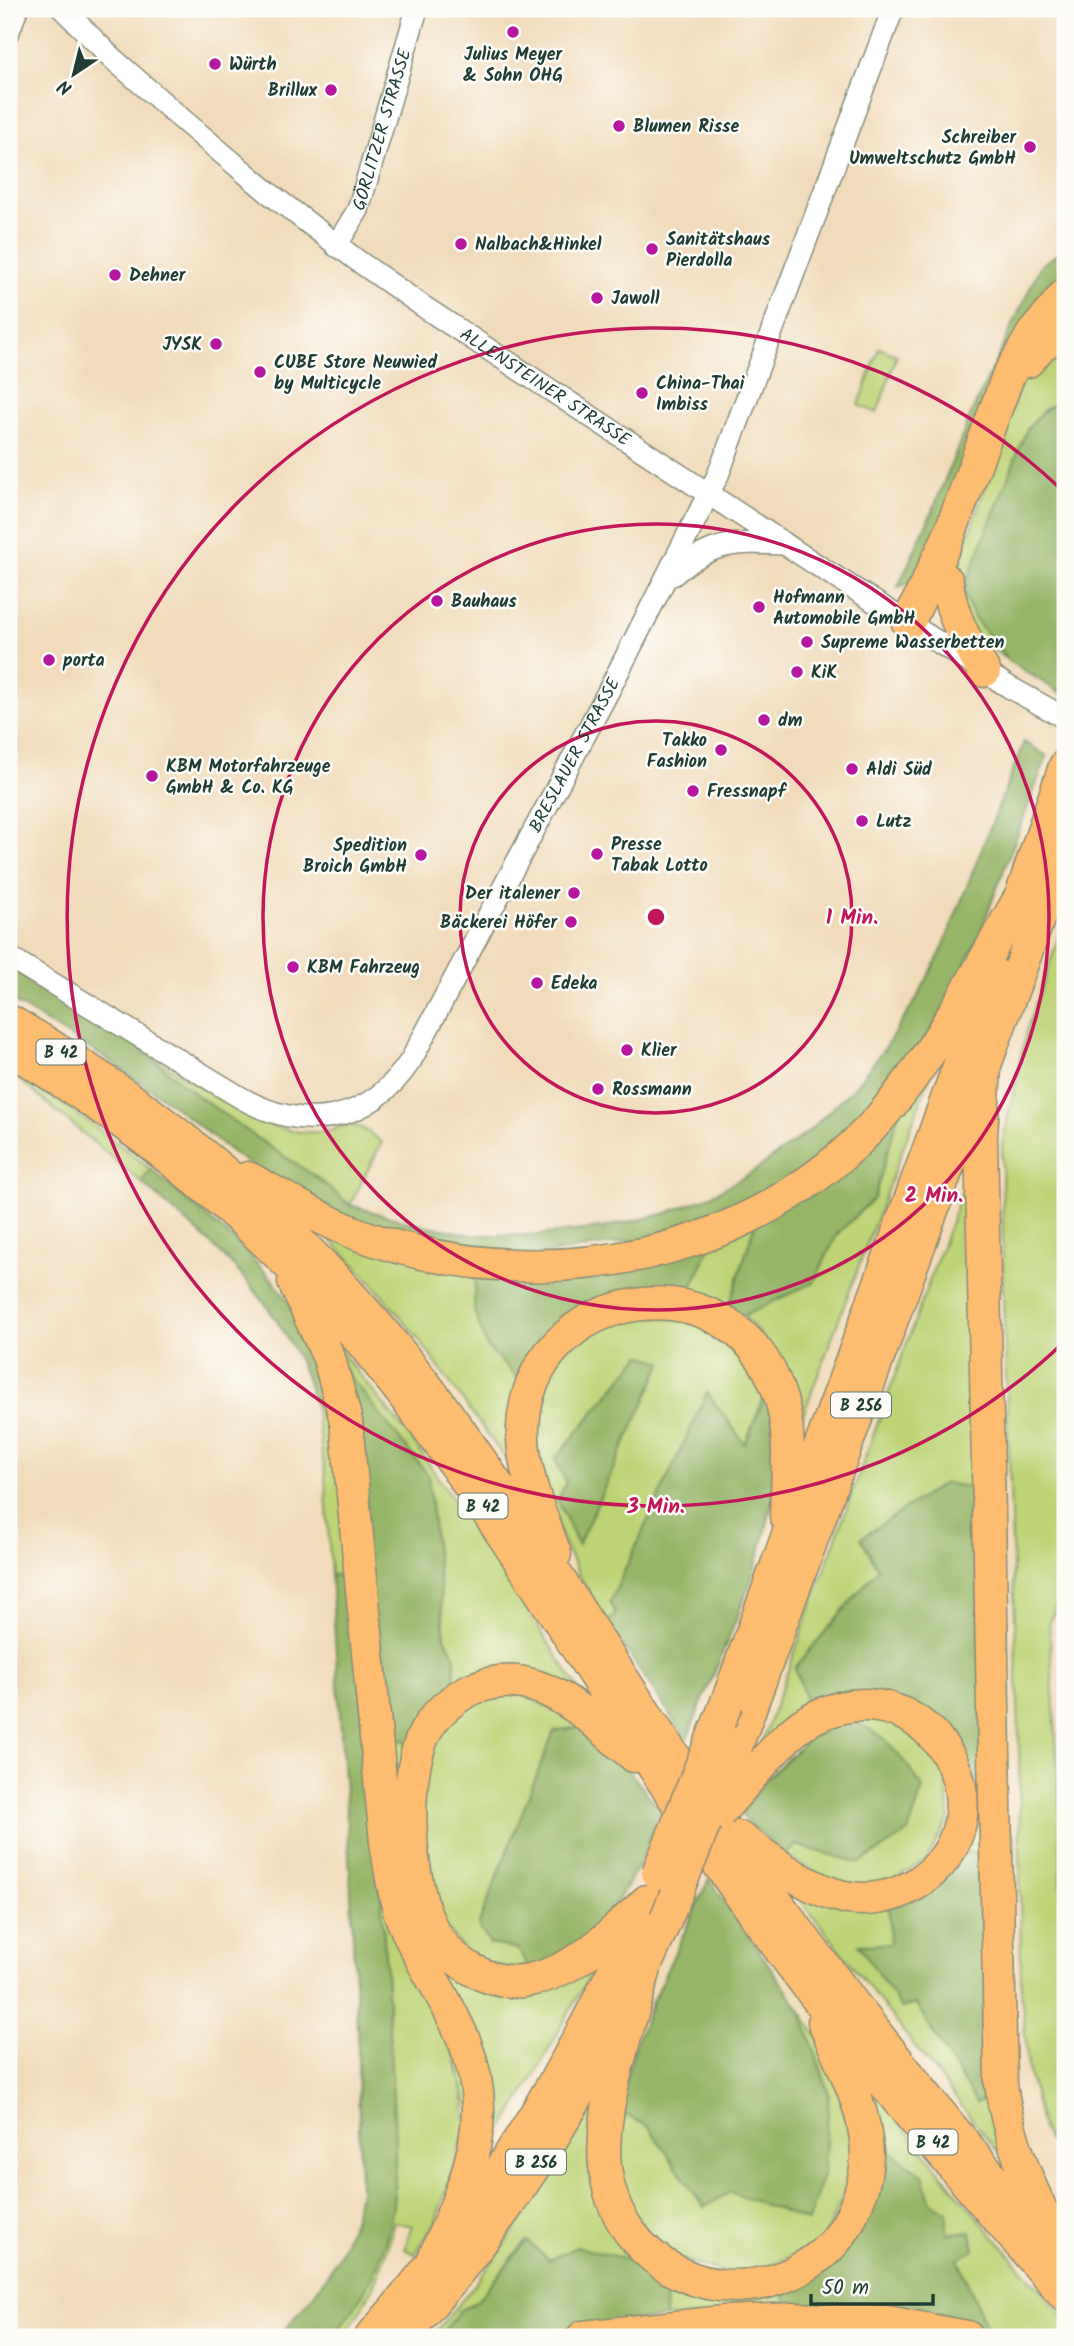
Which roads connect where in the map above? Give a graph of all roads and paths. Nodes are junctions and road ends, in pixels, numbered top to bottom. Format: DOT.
graph roads {
  1 [pos="17,9"];
  2 [pos="63,9"];
  3 [pos="417,9"];
  4 [pos="893,9"];
  5 [pos="9,31"];
  6 [pos="336,246"];
  7 [pos="1065,295"];
  8 [pos="1065,331"];
  9 [pos="709,495"];
  10 [pos="785,544"];
  11 [pos="666,581"];
  12 [pos="947,581"];
  13 [pos="908,623"];
  14 [pos="984,671"];
  15 [pos="1065,718"];
  16 [pos="1065,766"];
  17 [pos="1065,846"];
  18 [pos="1021,896"];
  19 [pos="9,957"];
  20 [pos="9,1021"];
  21 [pos="9,1049"];
  22 [pos="985,1066"];
  23 [pos="205,1156"];
  24 [pos="280,1256"];
  25 [pos="785,1544"];
  26 [pos="568,1592"];
  27 [pos="749,1754"];
  28 [pos="660,1777"];
  29 [pos="713,1828"];
  30 [pos="657,1898"];
  31 [pos="645,1969"];
  32 [pos="807,1983"];
  33 [pos="1065,2260"];
  34 [pos="431,2266"];
  35 [pos="1065,2295"];
  36 [pos="370,2337"];
  37 [pos="402,2337"];
  38 [pos="583,2337"];
  39 [pos="967,2337"];
  1 -- 5 [label="street"];
  2 -- 6 [label="street, ALLENSTEINER STRASSE"];
  3 -- 6 [label="street, GÖRLITZER STRASSE"];
  4 -- 9 [label="street, BRESLAUER STRASSE"];
  6 -- 9 [label="street, ALLENSTEINER STRASSE"];
  7 -- 13 [label="highway"];
  8 -- 12 [label="highway"];
  9 -- 10 [label="street, ALLENSTEINER STRASSE"];
  9 -- 11 [label="street, BRESLAUER STRASSE"];
  10 -- 11 [label="street"];
  10 -- 13 [label="street, ALLENSTEINER STRASSE"];
  11 -- 19 [label="street, BRESLAUER STRASSE"];
  12 -- 13 [label="highway"];
  12 -- 14 [label="highway"];
  13 -- 14 [label="street, ALLENSTEINER STRASSE"];
  14 -- 15 [label="street, ALLENSTEINER STRASSE"];
  16 -- 18 [label="highway, B 256"];
  17 -- 22 [label="highway, B 256"];
  18 -- 23 [label="highway"];
  18 -- 25 [label="highway, B 256"];
  20 -- 23 [label="highway, B 42"];
  21 -- 24 [label="highway, B 42"];
  22 -- 27 [label="highway, B 256"];
  22 -- 33 [label="highway"];
  23 -- 26 [label="highway, B 42"];
  24 -- 28 [label="highway, B 42"];
  24 -- 34 [label="highway"];
  25 -- 26 [label="highway"];
  25 -- 30 [label="highway, B 256, bridge"];
  26 -- 29 [label="highway, B 42"];
  27 -- 29 [label="highway, B 256, bridge"];
  27 -- 29 [label="highway"];
  28 -- 30 [label="highway"];
  28 -- 32 [label="highway, B 42"];
  29 -- 30 [label="highway, B 256, bridge"];
  29 -- 33 [label="highway, B 42"];
  30 -- 31 [label="highway, B 256"];
  30 -- 34 [label="highway, B 256"];
  31 -- 32 [label="highway"];
  31 -- 37 [label="highway, B 256"];
  32 -- 35 [label="highway, B 42"];
  34 -- 36 [label="highway, B 256"];
  38 -- 39 [label="highway"];
}
